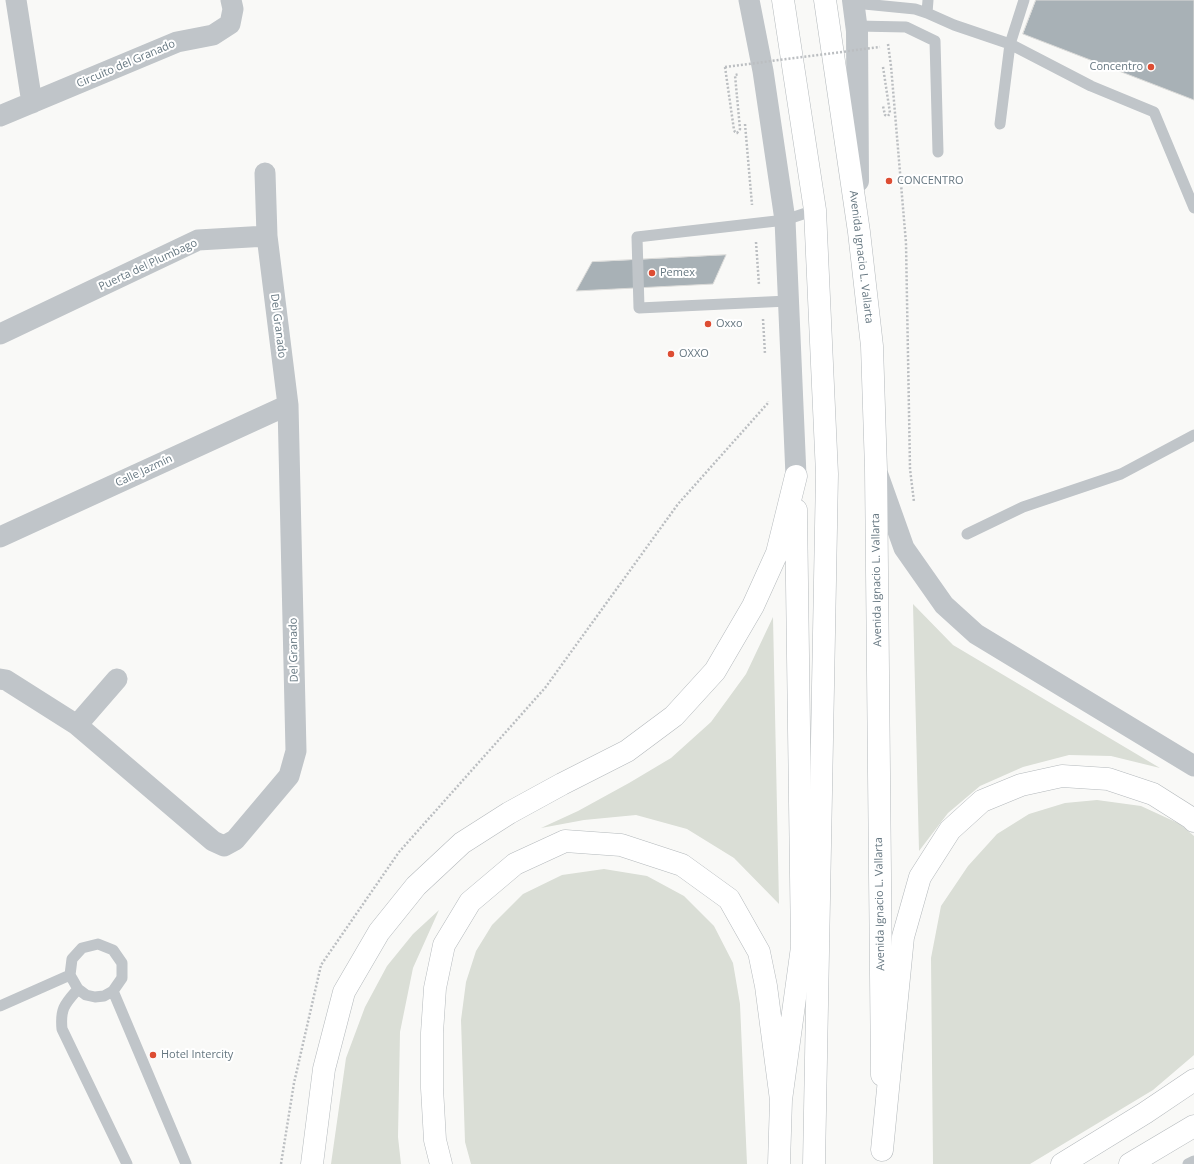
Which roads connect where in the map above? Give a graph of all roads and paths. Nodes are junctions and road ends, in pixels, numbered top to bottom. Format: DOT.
graph roads {
  1 [pos="16,0"];
  2 [pos="231,0"];
  3 [pos="749,0"];
  4 [pos="783,0"];
  5 [pos="825,0"];
  6 [pos="928,0"];
  7 [pos="1024,0"];
  8 [pos="853,1"];
  9 [pos="928,13"];
  10 [pos="857,26"];
  11 [pos="885,26"];
  12 [pos="1010,44"];
  13 [pos="881,54"];
  14 [pos="882,61"];
  15 [pos="735,75"];
  16 [pos="882,99"];
  17 [pos="32,103"];
  18 [pos="0,116"];
  19 [pos="745,121"];
  20 [pos="1000,124"];
  21 [pos="938,152"];
  22 [pos="265,173"];
  23 [pos="1194,208"];
  24 [pos="815,210"];
  25 [pos="785,220"];
  26 [pos="754,224"];
  27 [pos="859,232"];
  28 [pos="267,236"];
  29 [pos="788,301"];
  30 [pos="761,302"];
  31 [pos="0,334"];
  32 [pos="765,359"];
  33 [pos="768,395"];
  34 [pos="288,404"];
  35 [pos="1194,435"];
  36 [pos="876,470"];
  37 [pos="796,476"];
  38 [pos="915,507"];
  39 [pos="966,534"];
  40 [pos="0,537"];
  41 [pos="0,679"];
  42 [pos="117,679"];
  43 [pos="77,725"];
  44 [pos="1194,766"];
  45 [pos="1194,821"];
  46 [pos="70,975"];
  47 [pos="78,989"];
  48 [pos="113,991"];
  49 [pos="0,1006"];
  50 [pos="1194,1080"];
  51 [pos="781,1100"];
  52 [pos="1194,1126"];
  53 [pos="883,1157"];
  54 [pos="1194,1161"];
  55 [pos="127,1164"];
  56 [pos="186,1164"];
  57 [pos="281,1164"];
  58 [pos="312,1164"];
  59 [pos="441,1164"];
  60 [pos="779,1164"];
  61 [pos="814,1164"];
  62 [pos="1062,1164"];
  63 [pos="1130,1164"];
  64 [pos="1188,1164"];
  1 -- 17 [label="street"];
  2 -- 17 [label="street, Circuito del Granado"];
  3 -- 25 [label="street"];
  4 -- 24 [label="highway"];
  5 -- 27 [label="highway, Avenida Ignacio L. Vallarta"];
  6 -- 9 [label="lane"];
  7 -- 12 [label="lane"];
  8 -- 9 [label="lane"];
  8 -- 10 [label="street"];
  9 -- 12 [label="lane"];
  10 -- 11 [label="lane"];
  10 -- 27 [label="street"];
  11 -- 21 [label="lane"];
  11 -- 38 [label="path"];
  12 -- 20 [label="lane"];
  12 -- 23 [label="lane"];
  13 -- 15 [label="path, bridge"];
  14 -- 16 [label="path"];
  17 -- 18 [label="street, Circuito del Granado"];
  19 -- 26 [label="path"];
  22 -- 28 [label="street"];
  24 -- 25 [label="lane"];
  24 -- 61 [label="highway"];
  25 -- 26 [label="lane"];
  25 -- 29 [label="street"];
  26 -- 30 [label="path"];
  26 -- 30 [label="lane"];
  27 -- 36 [label="highway, Avenida Ignacio L. Vallarta"];
  28 -- 31 [label="street, Puerta del Plumbago"];
  28 -- 34 [label="street, Del Granado"];
  29 -- 30 [label="lane"];
  29 -- 37 [label="street"];
  30 -- 32 [label="path"];
  33 -- 57 [label="path"];
  34 -- 40 [label="street, Calle Jazmín"];
  34 -- 43 [label="street, Del Granado"];
  35 -- 39 [label="lane"];
  36 -- 44 [label="street"];
  36 -- 53 [label="highway, Avenida Ignacio L. Vallarta"];
  37 -- 51 [label="highway"];
  37 -- 58 [label="highway"];
  41 -- 43 [label="street, Del Granado"];
  42 -- 43 [label="street"];
  45 -- 53 [label="highway"];
  46 -- 47 [label="lane"];
  46 -- 48 [label="lane"];
  46 -- 49 [label="lane"];
  47 -- 48 [label="lane"];
  47 -- 55 [label="lane"];
  48 -- 56 [label="lane"];
  50 -- 62 [label="highway"];
  51 -- 59 [label="highway"];
  51 -- 60 [label="highway"];
  52 -- 63 [label="highway"];
  54 -- 64 [label="lane"];
}
